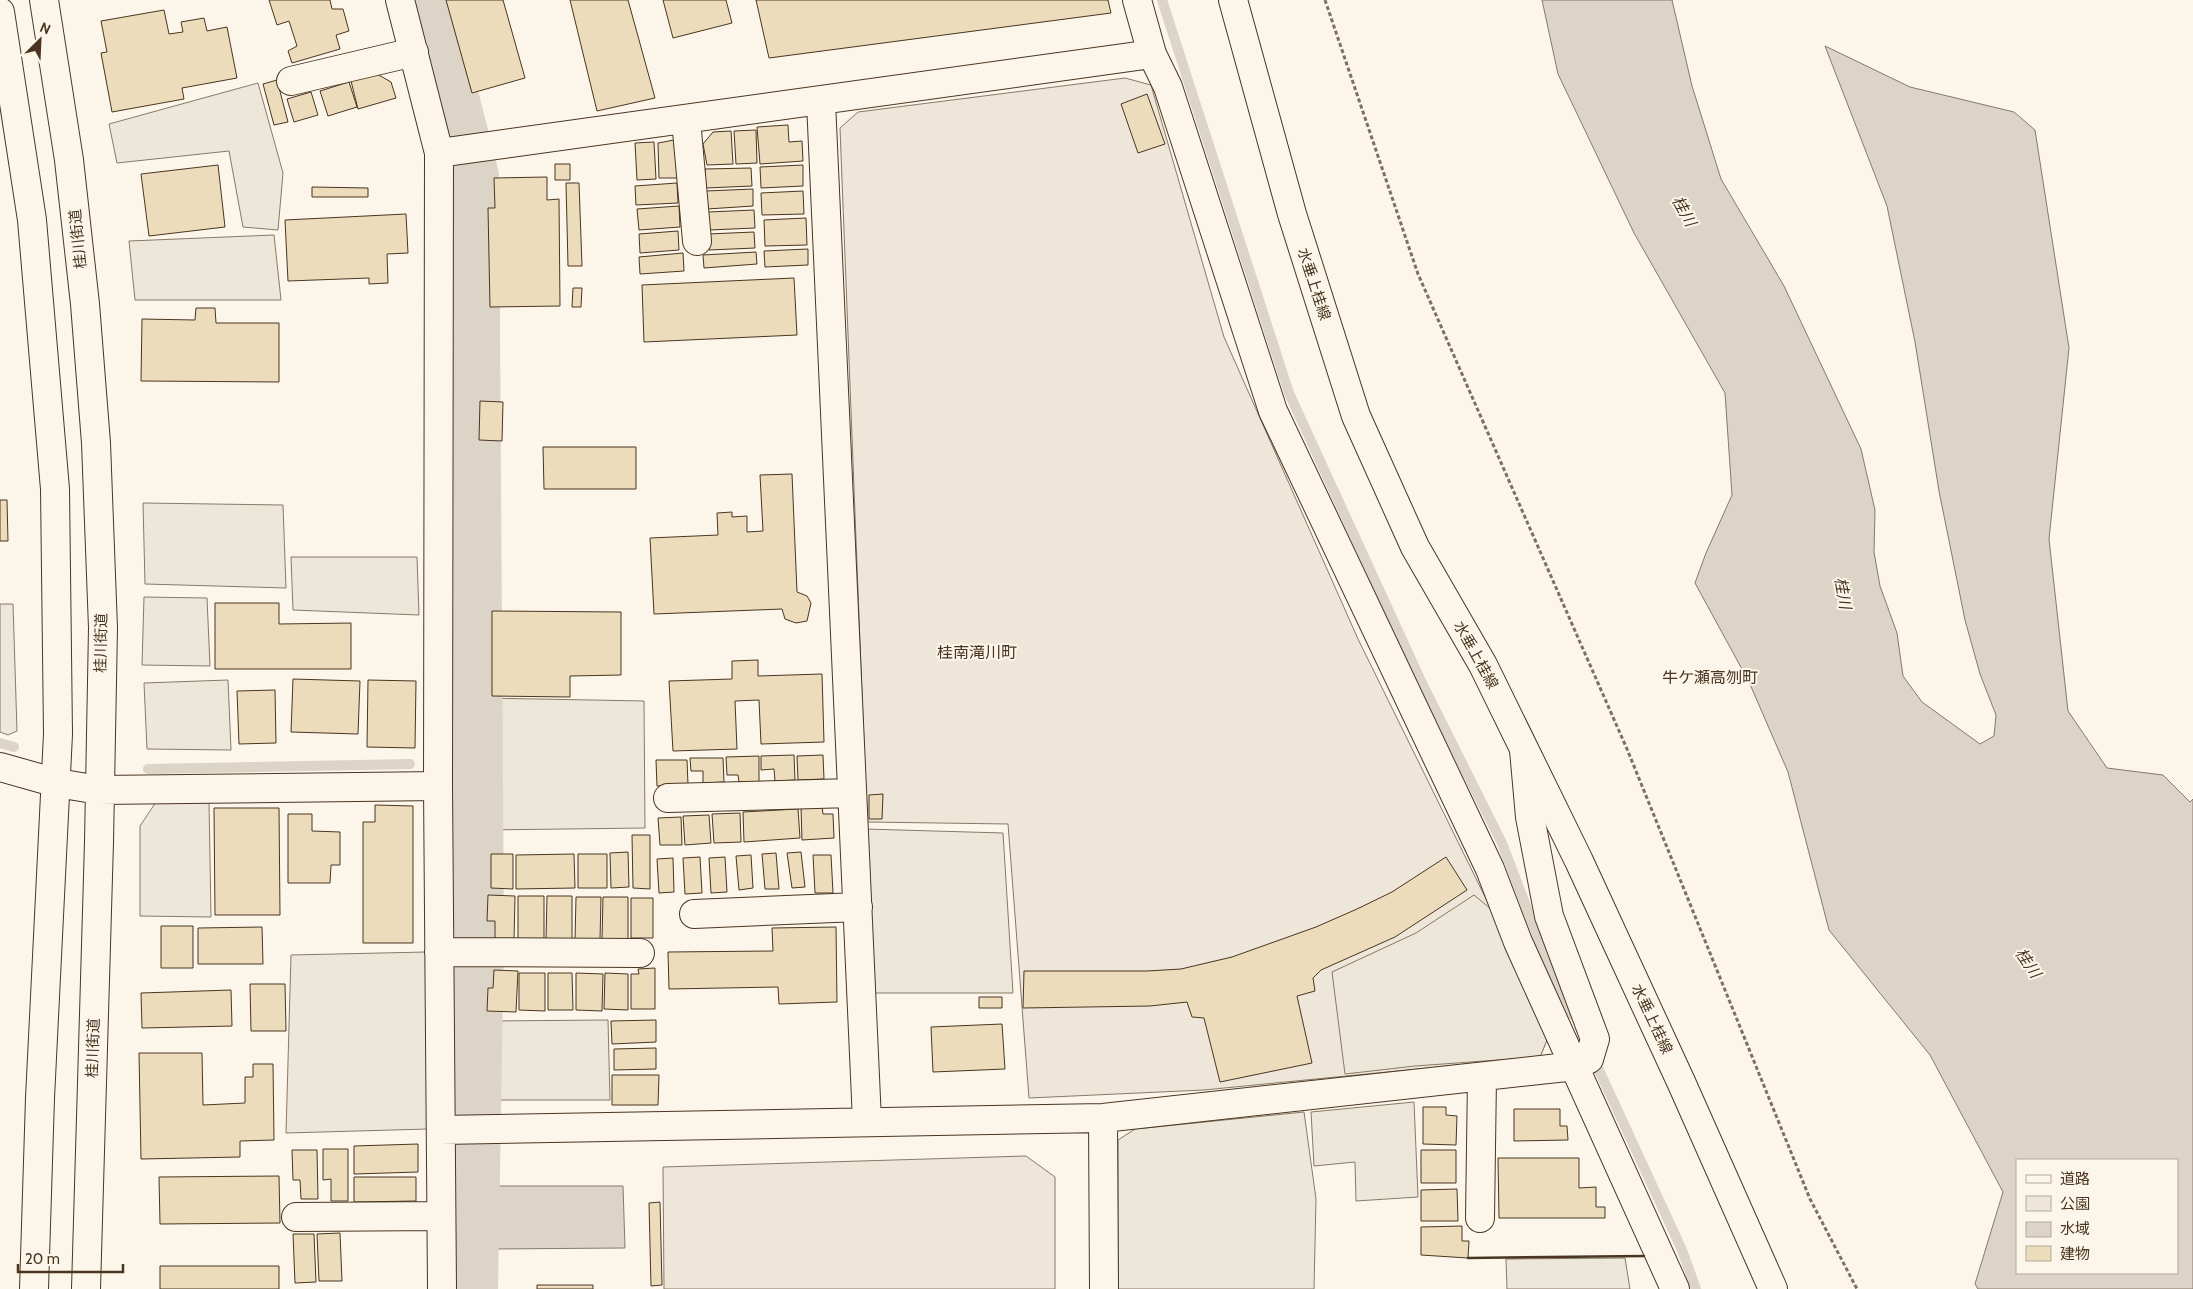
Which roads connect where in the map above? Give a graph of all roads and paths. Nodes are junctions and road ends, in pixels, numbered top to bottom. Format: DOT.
graph roads {
  1 [pos="44,0"];
  2 [pos="400,0"];
  3 [pos="1137,0"];
  4 [pos="1233,0"];
  5 [pos="1325,0"];
  6 [pos="0,12"];
  7 [pos="414,52"];
  8 [pos="1152,54"];
  9 [pos="291,81"];
  10 [pos="821,102"];
  11 [pos="686,120"];
  12 [pos="444,153"];
  13 [pos="697,241"];
  14 [pos="1524,748"];
  15 [pos="0,767"];
  16 [pos="57,783"];
  17 [pos="438,786"];
  18 [pos="99,790"];
  19 [pos="852,793"];
  20 [pos="668,798"];
  21 [pos="858,907"];
  22 [pos="694,914"];
  23 [pos="450,952"];
  24 [pos="640,953"];
  25 [pos="1586,1055"];
  26 [pos="1482,1077"];
  27 [pos="1103,1118"];
  28 [pos="867,1121"];
  29 [pos="461,1130"];
  30 [pos="441,1216"];
  31 [pos="296,1217"];
  32 [pos="1480,1218"];
  33 [pos="34,1289"];
  34 [pos="86,1289"];
  35 [pos="442,1289"];
  36 [pos="1104,1289"];
  37 [pos="1675,1289"];
  38 [pos="1773,1289"];
  39 [pos="1857,1289"];
  1 -- 18 [label="street, 桂川街道"];
  2 -- 7 [label="street"];
  3 -- 8 [label="street"];
  4 -- 14 [label="street, 水垂上桂線"];
  5 -- 39 [label="path"];
  6 -- 16 [label="street"];
  7 -- 9 [label="street"];
  7 -- 12 [label="street"];
  8 -- 10 [label="street"];
  8 -- 25 [label="street"];
  10 -- 11 [label="street"];
  10 -- 19 [label="street"];
  11 -- 12 [label="street"];
  11 -- 13 [label="street"];
  12 -- 17 [label="street"];
  14 -- 25 [label="street"];
  14 -- 38 [label="street, 水垂上桂線"];
  15 -- 16 [label="street"];
  16 -- 18 [label="street"];
  16 -- 33 [label="street"];
  17 -- 18 [label="street"];
  17 -- 23 [label="street"];
  18 -- 34 [label="street, 桂川街道"];
  19 -- 20 [label="street"];
  19 -- 21 [label="street"];
  21 -- 22 [label="street"];
  21 -- 28 [label="street"];
  23 -- 24 [label="street"];
  23 -- 29 [label="street"];
  25 -- 26 [label="street"];
  25 -- 37 [label="street"];
  26 -- 27 [label="street"];
  26 -- 32 [label="street"];
  27 -- 28 [label="street"];
  27 -- 36 [label="street"];
  28 -- 29 [label="street"];
  29 -- 30 [label="street"];
  30 -- 31 [label="street"];
  30 -- 35 [label="street"];
}
